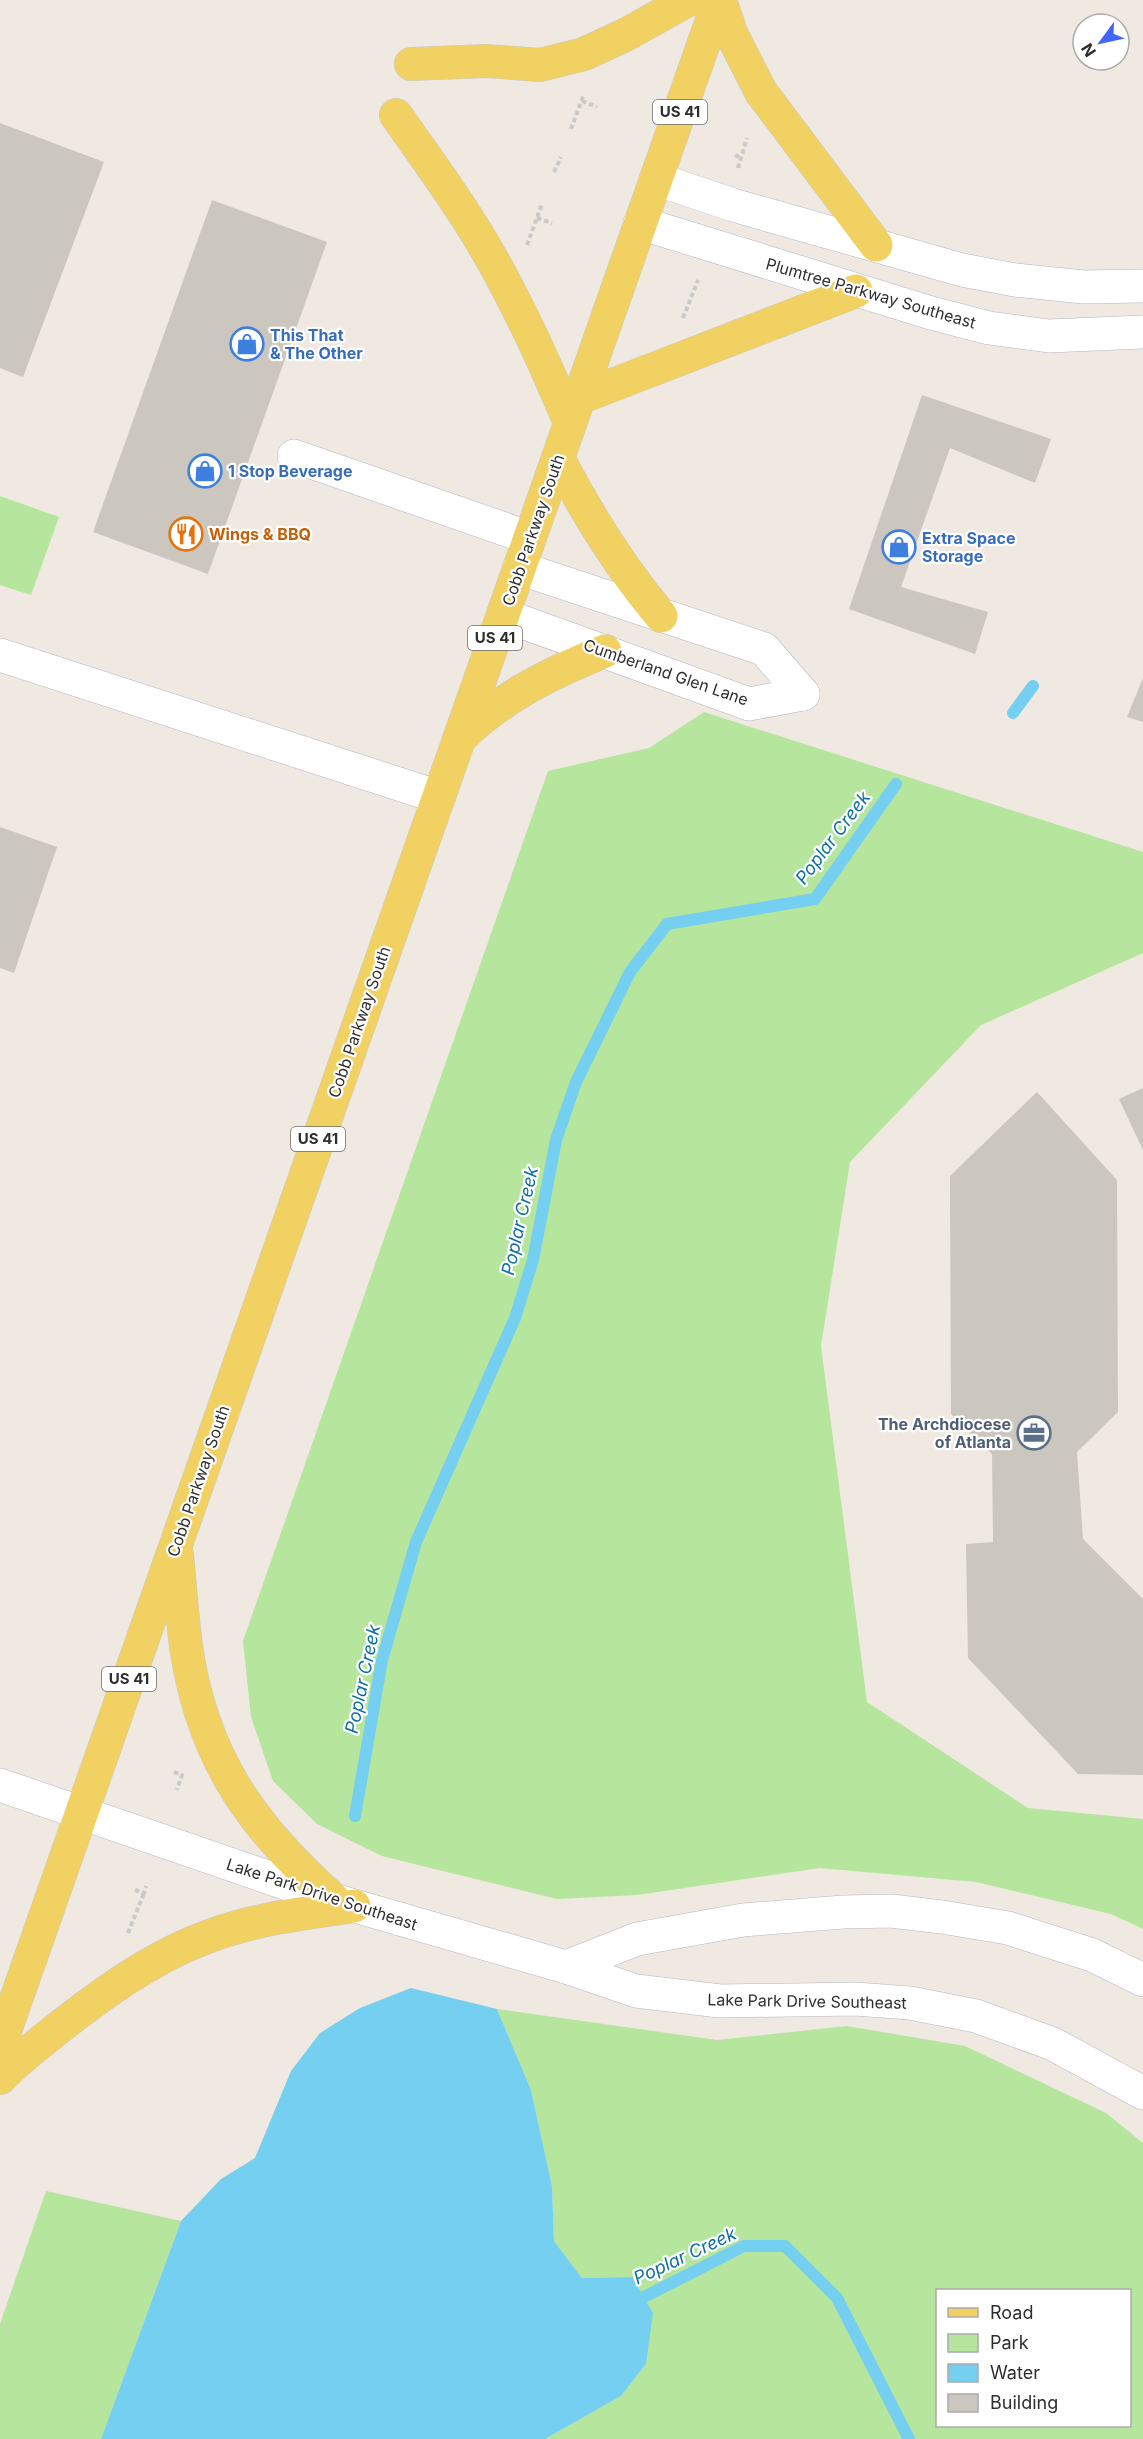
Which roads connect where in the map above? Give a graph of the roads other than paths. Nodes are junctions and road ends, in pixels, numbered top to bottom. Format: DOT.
graph roads {
  1 [pos="688,0"];
  2 [pos="719,0"];
  3 [pos="411,64"];
  4 [pos="396,115"];
  5 [pos="656,179"];
  6 [pos="640,223"];
  7 [pos="876,245"];
  8 [pos="1143,286"];
  9 [pos="856,291"];
  10 [pos="1143,332"];
  11 [pos="575,410"];
  12 [pos="294,456"];
  13 [pos="558,458"];
  14 [pos="525,553"];
  15 [pos="503,615"];
  16 [pos="661,616"];
  17 [pos="605,651"];
  18 [pos="0,655"];
  19 [pos="459,739"];
  20 [pos="439,797"];
  21 [pos="176,1545"];
  22 [pos="0,1785"];
  23 [pos="81,1813"];
  24 [pos="344,1903"];
  25 [pos="566,1967"];
  26 [pos="1143,1980"];
  27 [pos="0,2045"];
  28 [pos="0,2078"];
  29 [pos="1143,2093"];
  1 -- 3 [label="main road"];
  2 -- 5 [label="main road, Cobb Parkway South / US 41"];
  2 -- 7 [label="main road"];
  4 -- 11 [label="main road"];
  5 -- 6 [label="main road, Cobb Parkway South / US 41"];
  5 -- 7 [label="street"];
  6 -- 9 [label="street, Plumtree Parkway Southeast"];
  6 -- 11 [label="main road, Cobb Parkway South / US 41"];
  7 -- 8 [label="street"];
  9 -- 10 [label="street, Plumtree Parkway Southeast"];
  9 -- 11 [label="main road"];
  11 -- 13 [label="main road, Cobb Parkway South / US 41"];
  12 -- 14 [label="street, Cumberland Glen Lane"];
  13 -- 14 [label="main road, Cobb Parkway South / US 41"];
  13 -- 16 [label="main road"];
  14 -- 15 [label="main road, Cobb Parkway South / US 41"];
  14 -- 16 [label="street, Cumberland Glen Lane"];
  15 -- 17 [label="street, Cumberland Glen Lane"];
  15 -- 19 [label="main road, Cobb Parkway South / US 41"];
  16 -- 17 [label="street, Cumberland Glen Lane"];
  17 -- 19 [label="main road"];
  18 -- 20 [label="street"];
  19 -- 20 [label="main road, Cobb Parkway South / US 41"];
  20 -- 21 [label="main road, Cobb Parkway South / US 41"];
  21 -- 23 [label="main road, Cobb Parkway South / US 41"];
  21 -- 24 [label="main road"];
  22 -- 23 [label="street, Lake Park Drive Southeast"];
  23 -- 24 [label="street, Lake Park Drive Southeast"];
  23 -- 27 [label="main road, Cobb Parkway South / US 41"];
  24 -- 25 [label="street, Lake Park Drive Southeast"];
  24 -- 28 [label="main road"];
  25 -- 26 [label="street"];
  25 -- 29 [label="street, Lake Park Drive Southeast"];
}
